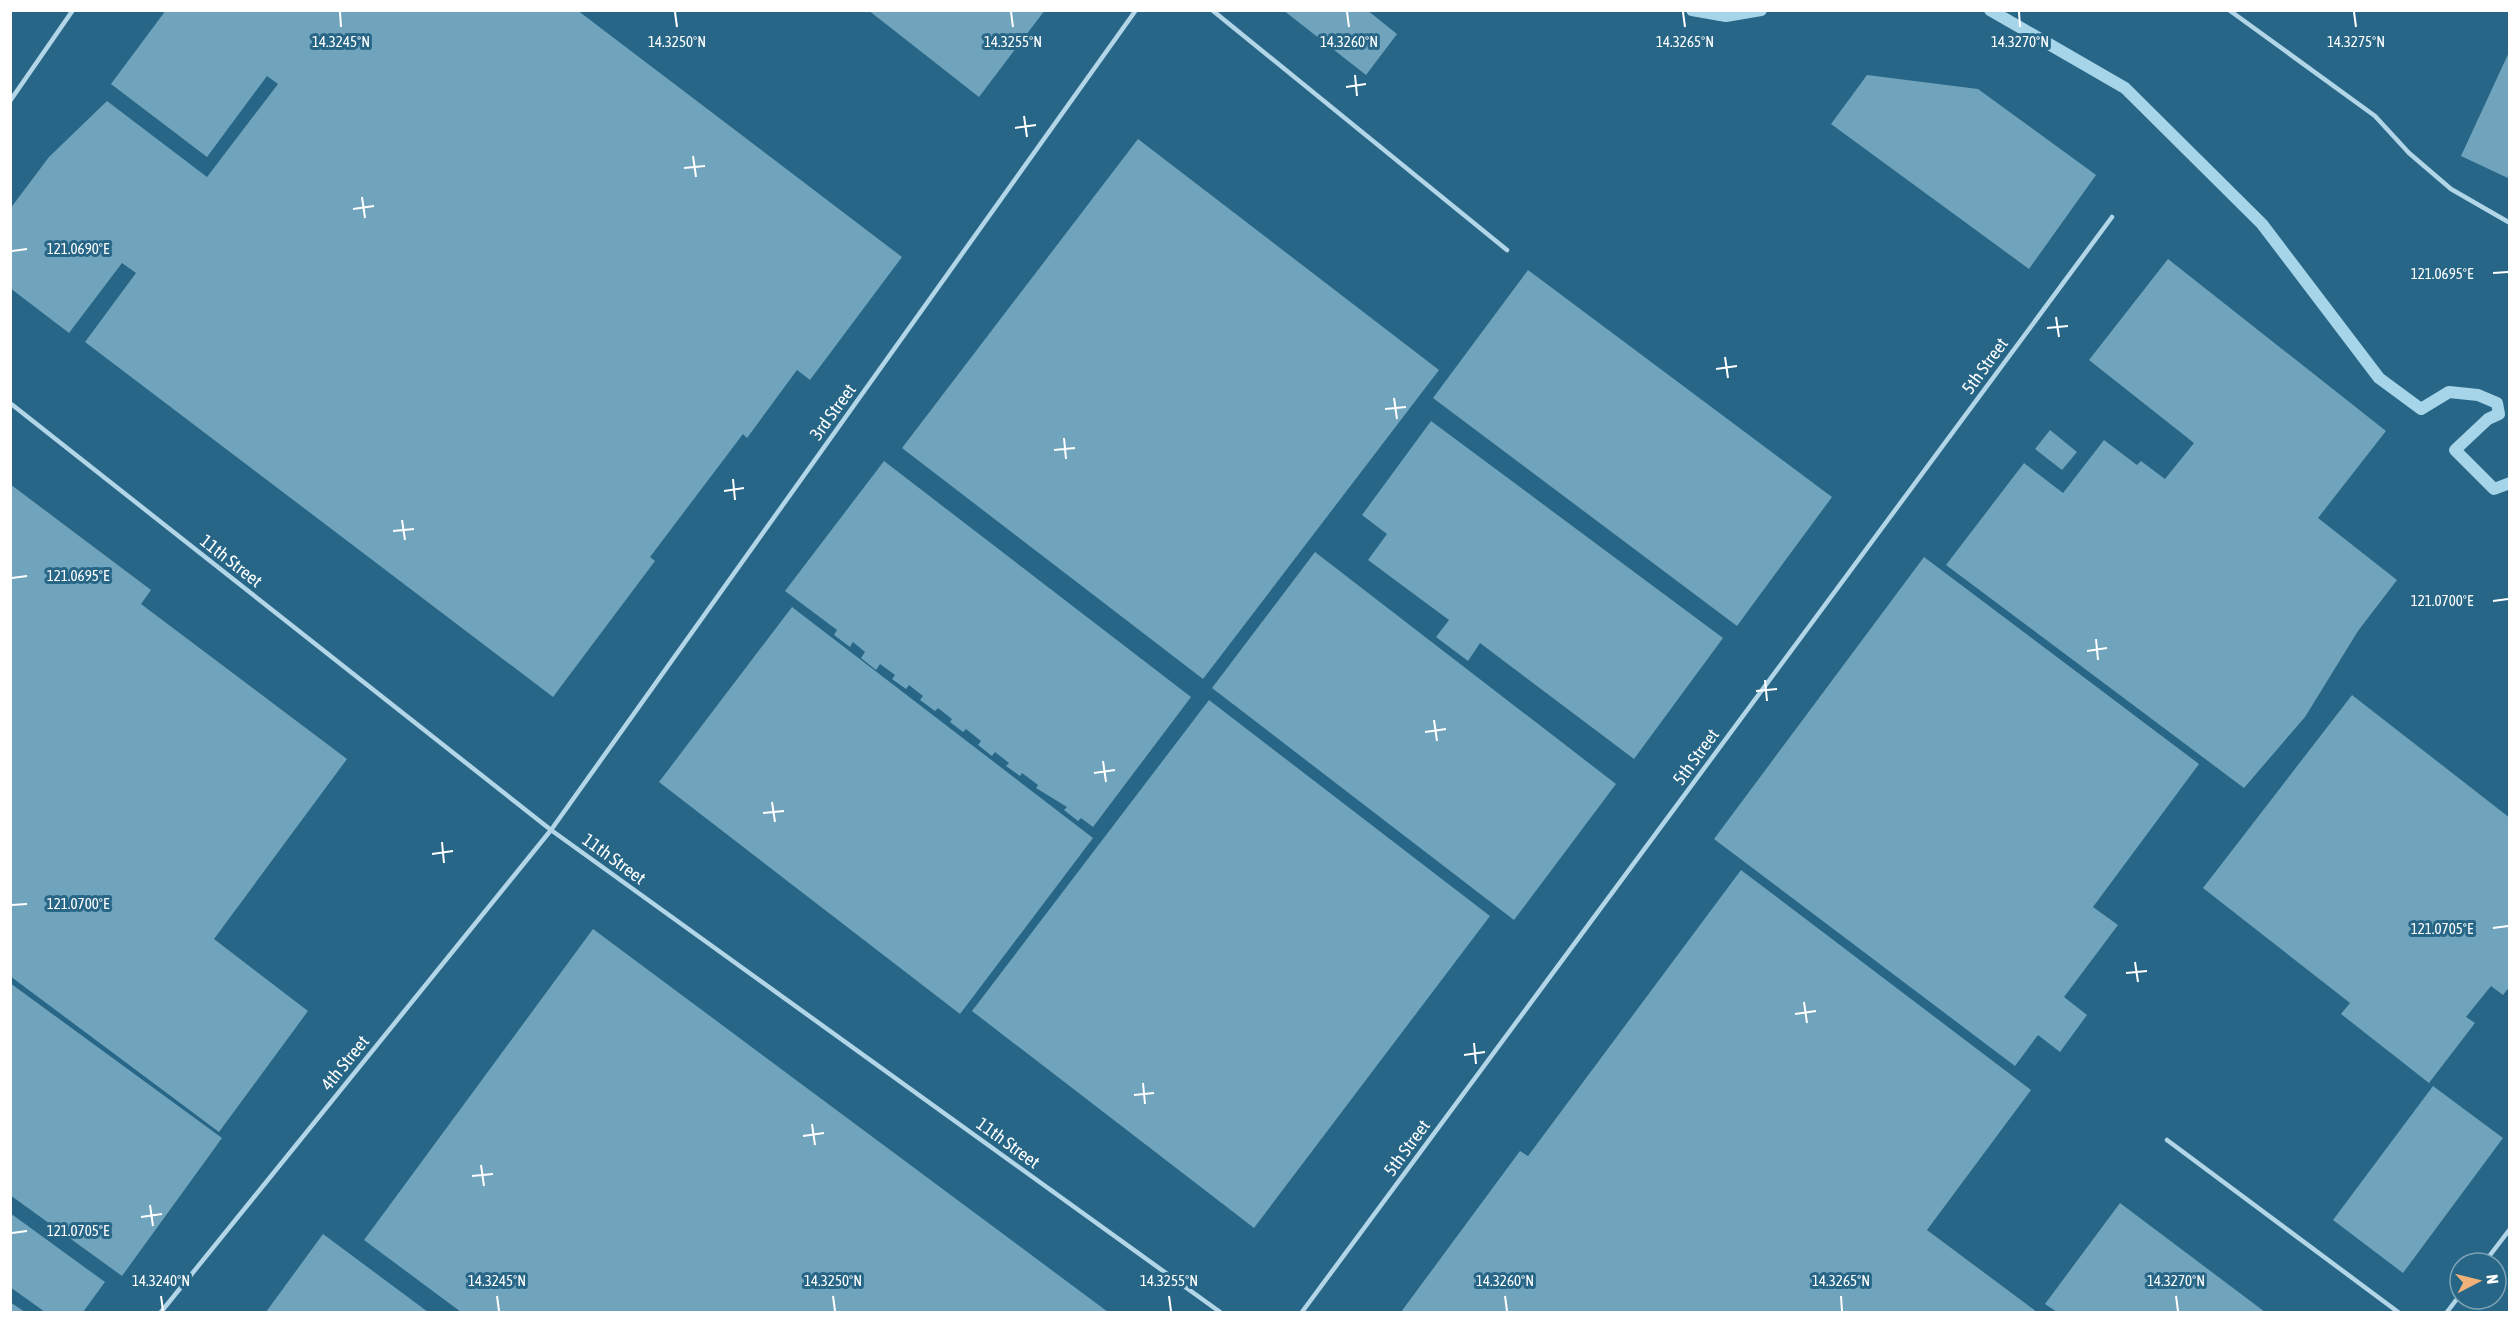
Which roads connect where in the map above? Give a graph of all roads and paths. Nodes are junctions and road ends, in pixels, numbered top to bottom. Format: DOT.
graph roads {
  1 [pos="74,10"];
  2 [pos="1136,10"];
  3 [pos="1212,10"];
  4 [pos="2229,10"];
  5 [pos="10,101"];
  6 [pos="2112,218"];
  7 [pos="2510,224"];
  8 [pos="1507,250"];
  9 [pos="10,403"];
  10 [pos="551,830"];
  11 [pos="2167,1140"];
  12 [pos="2510,1229"];
  13 [pos="2493,1251"];
  14 [pos="161,1312"];
  15 [pos="1220,1312"];
  16 [pos="1302,1312"];
  17 [pos="2398,1312"];
  1 -- 5 [label="lane"];
  2 -- 10 [label="lane, 3rd Street"];
  3 -- 8 [label="lane"];
  4 -- 7 [label="lane"];
  6 -- 16 [label="lane, 5th Street"];
  9 -- 10 [label="lane, 11th Street"];
  10 -- 14 [label="lane, 4th Street"];
  10 -- 15 [label="lane, 11th Street"];
  11 -- 17 [label="lane"];
  12 -- 13 [label="lane"];
}
